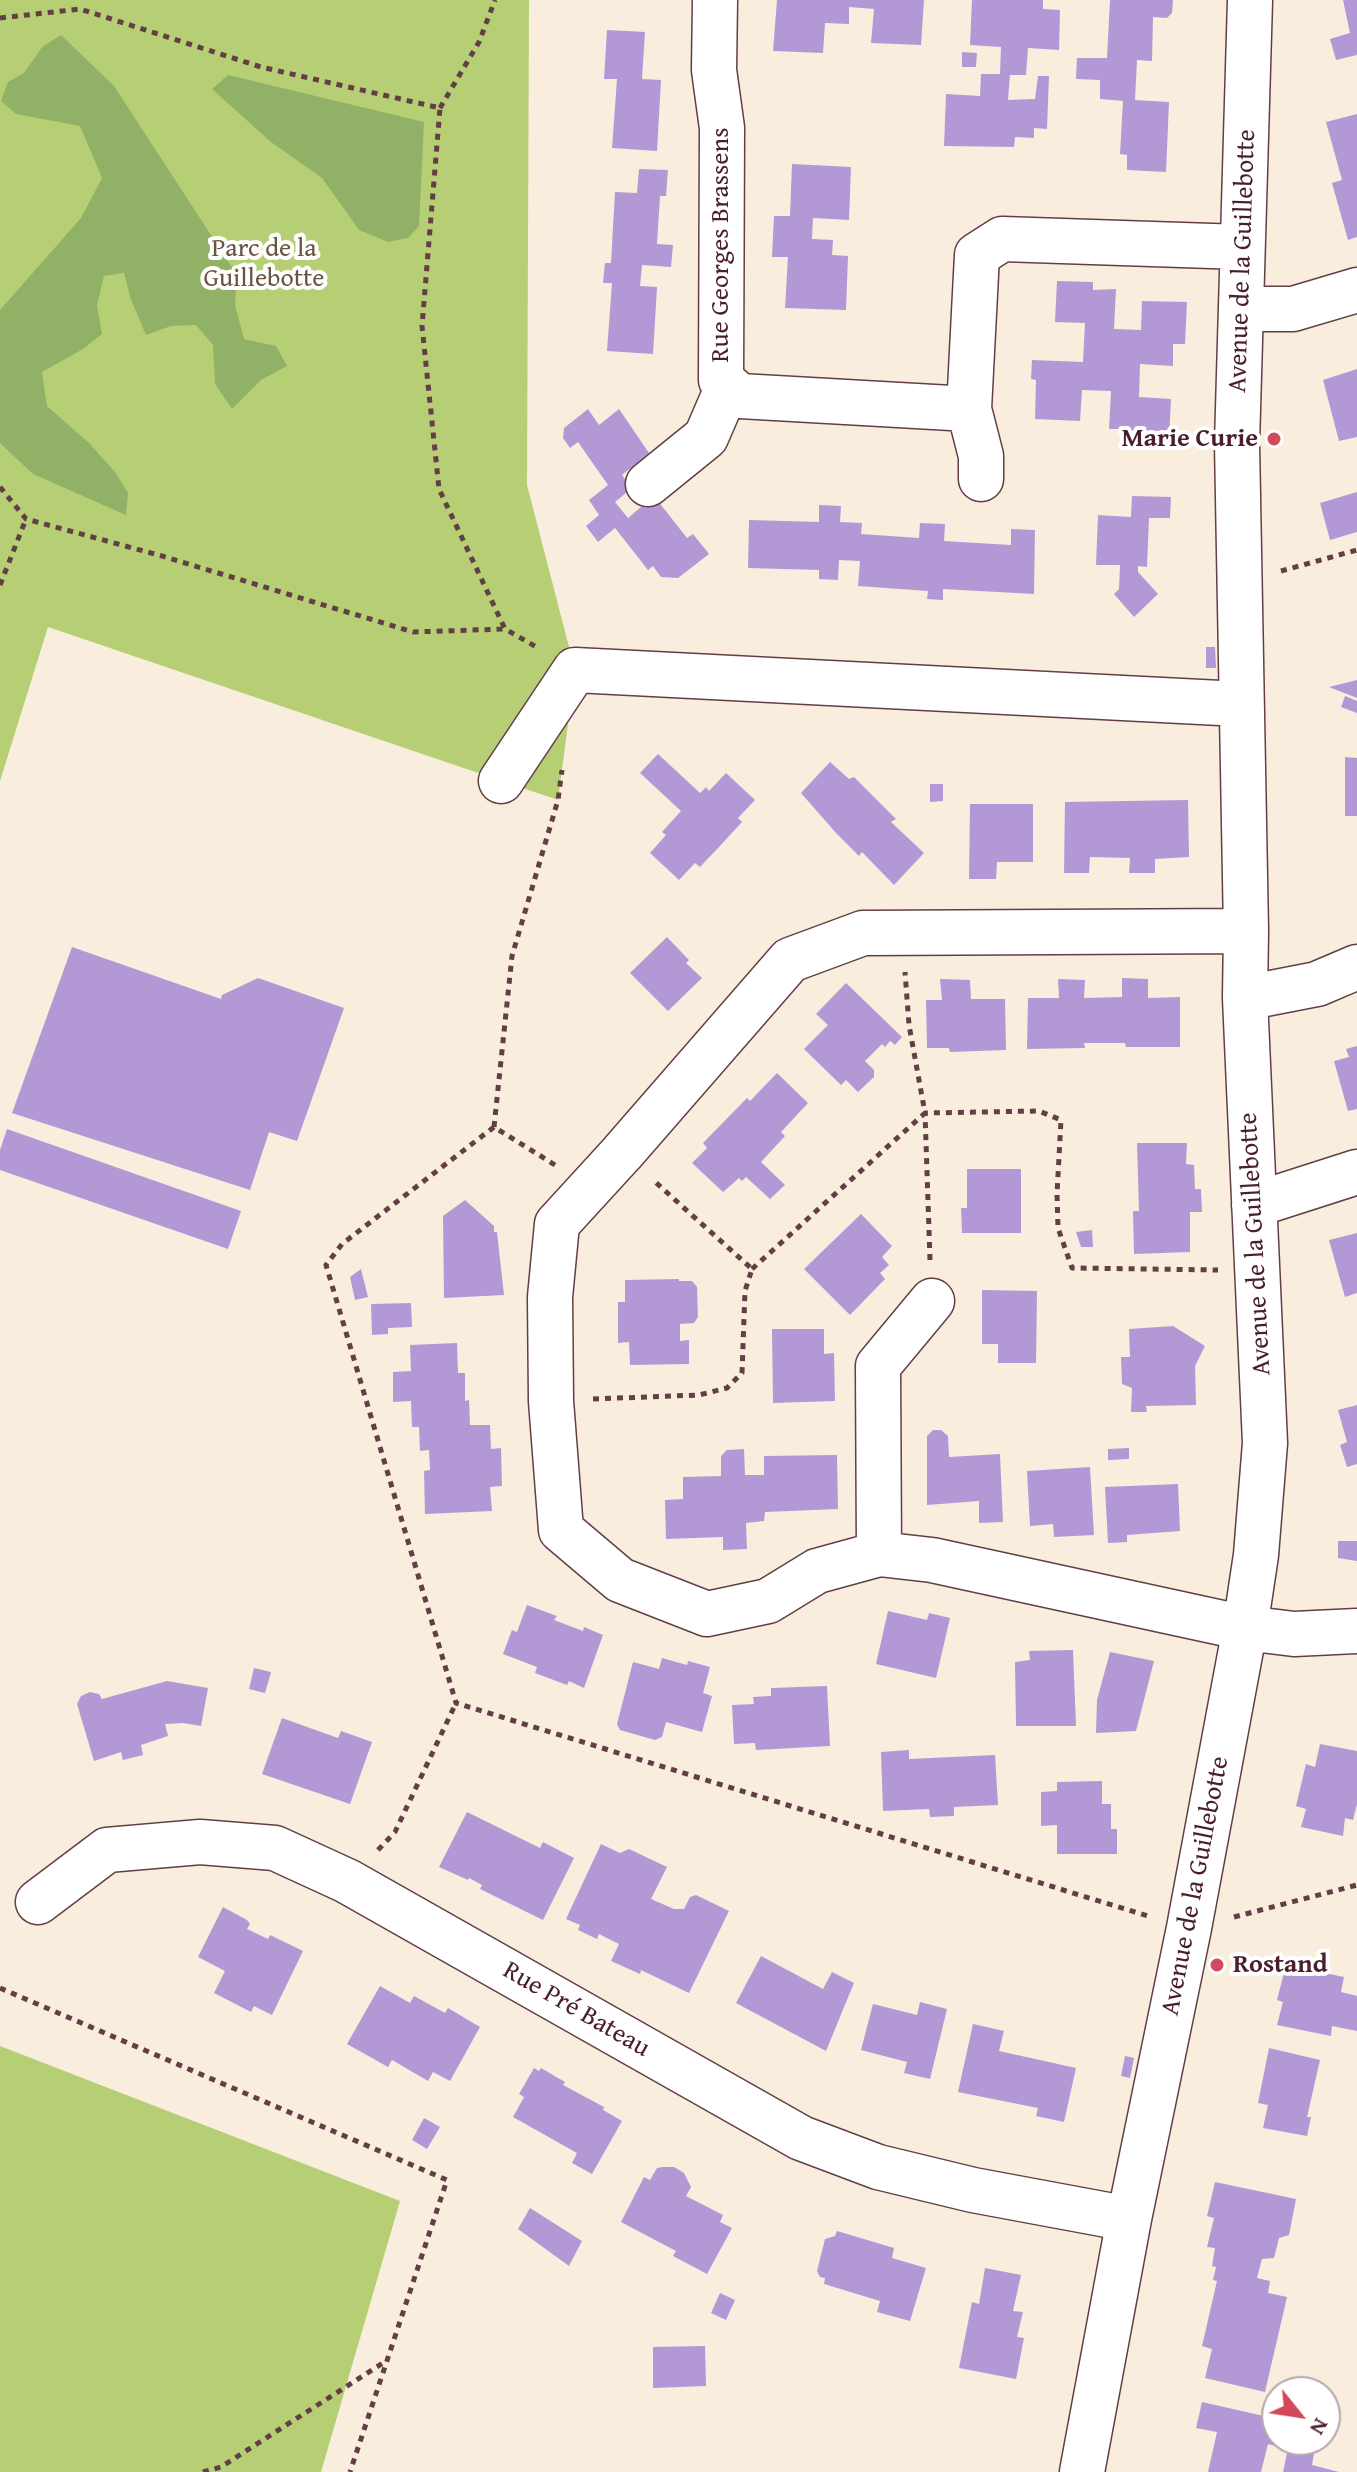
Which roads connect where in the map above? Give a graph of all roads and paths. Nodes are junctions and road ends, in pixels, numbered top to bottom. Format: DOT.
graph roads {
  1 [pos="495,0"];
  2 [pos="715,0"];
  3 [pos="1250,0"];
  4 [pos="0,18"];
  5 [pos="440,108"];
  6 [pos="1242,247"];
  7 [pos="1357,290"];
  8 [pos="1241,309"];
  9 [pos="728,386"];
  10 [pos="969,409"];
  11 [pos="981,479"];
  12 [pos="648,484"];
  13 [pos="0,487"];
  14 [pos="26,519"];
  15 [pos="1357,550"];
  16 [pos="1239,572"];
  17 [pos="0,585"];
  18 [pos="505,629"];
  19 [pos="575,670"];
  20 [pos="1240,704"];
  21 [pos="564,757"];
  22 [pos="501,781"];
  23 [pos="1246,931"];
  24 [pos="902,932"];
  25 [pos="1357,967"];
  26 [pos="1245,998"];
  27 [pos="925,1113"];
  28 [pos="622,1153"];
  29 [pos="1357,1172"];
  30 [pos="590,1187"];
  31 [pos="1254,1205"];
  32 [pos="752,1269"];
  33 [pos="1256,1271"];
  34 [pos="932,1301"];
  35 [pos="551,1401"];
  36 [pos="879,1554"];
  37 [pos="1245,1628"];
  38 [pos="1357,1631"];
  39 [pos="456,1703"];
  40 [pos="347,1881"];
  41 [pos="38,1902"];
  42 [pos="0,1988"];
  43 [pos="1129,2219"];
  44 [pos="387,2361"];
  45 [pos="203,2472"];
  46 [pos="350,2472"];
  47 [pos="1082,2472"];
  1 -- 5 [label="path"];
  2 -- 9 [label="street, Rue Georges Brassens"];
  3 -- 6 [label="street, Avenue de la Guillebotte"];
  4 -- 5 [label="path"];
  5 -- 18 [label="path"];
  6 -- 8 [label="street, Avenue de la Guillebotte"];
  6 -- 10 [label="street"];
  7 -- 8 [label="street"];
  8 -- 16 [label="street, Avenue de la Guillebotte"];
  9 -- 10 [label="street, Rue Georges Brassens"];
  9 -- 12 [label="street"];
  10 -- 11 [label="street"];
  13 -- 14 [label="path"];
  14 -- 17 [label="path"];
  14 -- 18 [label="path"];
  15 -- 16 [label="path"];
  16 -- 20 [label="street, Avenue de la Guillebotte"];
  18 -- 19 [label="path"];
  19 -- 20 [label="street"];
  19 -- 22 [label="street"];
  20 -- 23 [label="street, Avenue de la Guillebotte"];
  21 -- 30 [label="path"];
  23 -- 24 [label="street"];
  23 -- 26 [label="street, Avenue de la Guillebotte"];
  24 -- 27 [label="path"];
  24 -- 28 [label="street"];
  25 -- 26 [label="street"];
  26 -- 31 [label="street, Avenue de la Guillebotte"];
  27 -- 32 [label="path"];
  27 -- 33 [label="path"];
  27 -- 34 [label="path"];
  28 -- 30 [label="street"];
  28 -- 32 [label="path"];
  29 -- 31 [label="street"];
  30 -- 35 [label="street"];
  31 -- 33 [label="street, Avenue de la Guillebotte"];
  32 -- 35 [label="path"];
  33 -- 37 [label="street, Avenue de la Guillebotte"];
  34 -- 36 [label="street"];
  35 -- 36 [label="street"];
  36 -- 37 [label="street"];
  37 -- 38 [label="street"];
  37 -- 43 [label="street, Avenue de la Guillebotte"];
  39 -- 40 [label="path"];
  40 -- 41 [label="street, Rue Pré Bateau"];
  40 -- 43 [label="street, Rue Pré Bateau"];
  42 -- 44 [label="path"];
  43 -- 47 [label="street, Avenue de la Guillebotte"];
  44 -- 45 [label="path"];
  44 -- 46 [label="path"];
}
